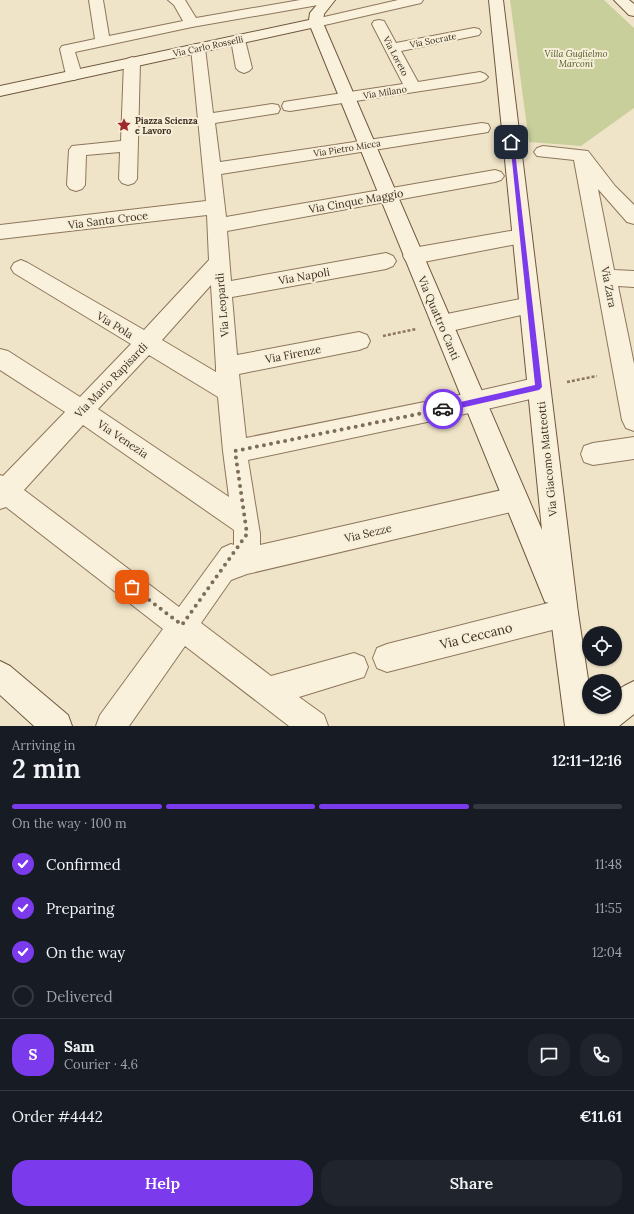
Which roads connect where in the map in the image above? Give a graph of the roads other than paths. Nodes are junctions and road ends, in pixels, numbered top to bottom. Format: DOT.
graph roads {
  1 [pos="96,0"];
  2 [pos="175,0"];
  3 [pos="324,0"];
  4 [pos="328,0"];
  5 [pos="416,0"];
  6 [pos="496,0"];
  7 [pos="621,0"];
  8 [pos="275,4"];
  9 [pos="634,12"];
  10 [pos="316,22"];
  11 [pos="192,23"];
  12 [pos="379,24"];
  13 [pos="474,32"];
  14 [pos="238,40"];
  15 [pos="103,42"];
  16 [pos="198,48"];
  17 [pos="392,48"];
  18 [pos="132,62"];
  19 [pos="244,68"];
  20 [pos="74,75"];
  21 [pos="480,77"];
  22 [pos="413,87"];
  23 [pos="0,91"];
  24 [pos="347,98"];
  25 [pos="290,106"];
  26 [pos="272,109"];
  27 [pos="206,119"];
  28 [pos="482,128"];
  29 [pos="367,145"];
  30 [pos="130,146"];
  31 [pos="543,152"];
  32 [pos="582,155"];
  33 [pos="211,169"];
  34 [pos="495,176"];
  35 [pos="128,179"];
  36 [pos="76,185"];
  37 [pos="388,195"];
  38 [pos="217,217"];
  39 [pos="634,217"];
  40 [pos="0,232"];
  41 [pos="522,236"];
  42 [pos="413,256"];
  43 [pos="386,261"];
  44 [pos="219,262"];
  45 [pos="21,268"];
  46 [pos="607,277"];
  47 [pos="634,279"];
  48 [pos="222,291"];
  49 [pos="530,305"];
  50 [pos="442,324"];
  51 [pos="359,341"];
  52 [pos="146,343"];
  53 [pos="0,358"];
  54 [pos="227,367"];
  55 [pos="630,370"];
  56 [pos="539,387"];
  57 [pos="230,392"];
  58 [pos="474,402"];
  59 [pos="82,411"];
  60 [pos="634,420"];
  61 [pos="634,448"];
  62 [pos="235,451"];
  63 [pos="593,454"];
  64 [pos="2,492"];
  65 [pos="514,498"];
  66 [pos="246,539"];
  67 [pos="564,613"];
  68 [pos="182,625"];
  69 [pos="388,658"];
  70 [pos="354,668"];
  71 [pos="0,676"];
  72 [pos="269,691"];
  73 [pos="634,696"];
  74 [pos="57,726"];
  75 [pos="111,726"];
  76 [pos="313,726"];
  77 [pos="580,726"];
  78 [pos="594,726"];
  1 -- 15 [label="street"];
  2 -- 11 [label="street"];
  3 -- 8 [label="street"];
  4 -- 10 [label="street"];
  5 -- 10 [label="street, Via Carlo Rosselli"];
  6 -- 41 [label="street, Via Giacomo Matteotti"];
  7 -- 9 [label="street"];
  8 -- 11 [label="street"];
  10 -- 14 [label="street, Via Carlo Rosselli"];
  10 -- 24 [label="street, Via Quattro Canti"];
  11 -- 15 [label="street"];
  12 -- 17 [label="street, Via Loreto"];
  13 -- 17 [label="street, Via Socrate"];
  14 -- 16 [label="street, Via Carlo Rosselli"];
  14 -- 19 [label="street"];
  15 -- 20 [label="street"];
  16 -- 18 [label="street, Via Carlo Rosselli"];
  16 -- 27 [label="street, Via Leopardi"];
  17 -- 22 [label="street, Via Loreto"];
  18 -- 20 [label="street, Via Carlo Rosselli"];
  18 -- 30 [label="street"];
  20 -- 23 [label="street, Via Carlo Rosselli"];
  21 -- 22 [label="street, Via Milano"];
  22 -- 24 [label="street, Via Milano"];
  24 -- 25 [label="street, Via Milano"];
  24 -- 29 [label="street, Via Quattro Canti"];
  26 -- 27 [label="street"];
  27 -- 33 [label="street, Via Leopardi"];
  28 -- 29 [label="street, Via Pietro Micca"];
  29 -- 33 [label="street, Via Pietro Micca"];
  29 -- 37 [label="street, Via Quattro Canti"];
  30 -- 35 [label="street"];
  30 -- 36 [label="street"];
  31 -- 32 [label="street"];
  32 -- 39 [label="street"];
  32 -- 46 [label="street, Via Zara"];
  33 -- 38 [label="street, Via Leopardi"];
  34 -- 37 [label="street, Via Cinque Maggio"];
  37 -- 38 [label="street, Via Cinque Maggio"];
  37 -- 42 [label="street, Via Quattro Canti"];
  38 -- 40 [label="street, Via Santa Croce"];
  38 -- 44 [label="street, Via Leopardi"];
  41 -- 42 [label="street"];
  41 -- 49 [label="street, Via Giacomo Matteotti"];
  42 -- 50 [label="street, Via Quattro Canti"];
  43 -- 48 [label="street, Via Napoli"];
  44 -- 48 [label="street, Via Leopardi"];
  44 -- 52 [label="street, Via Mario Rapisardi"];
  45 -- 52 [label="street, Via Pola"];
  46 -- 47 [label="street"];
  46 -- 55 [label="street, Via Zara"];
  48 -- 54 [label="street, Via Leopardi"];
  49 -- 50 [label="street"];
  49 -- 56 [label="street, Via Giacomo Matteotti"];
  50 -- 58 [label="street, Via Quattro Canti"];
  51 -- 54 [label="street, Via Firenze"];
  52 -- 57 [label="street, Via Pola"];
  52 -- 59 [label="street, Via Mario Rapisardi"];
  53 -- 59 [label="street, Via Venezia"];
  54 -- 57 [label="street, Via Leopardi"];
  55 -- 60 [label="street, Via Zara"];
  56 -- 58 [label="street"];
  56 -- 67 [label="street, Via Giacomo Matteotti"];
  57 -- 62 [label="street, Via Leopardi"];
  58 -- 62 [label="street"];
  58 -- 65 [label="street, Via Quattro Canti"];
  59 -- 64 [label="street, Via Mario Rapisardi"];
  59 -- 66 [label="street, Via Venezia"];
  61 -- 63 [label="street"];
  62 -- 66 [label="street, Via Leopardi"];
  64 -- 68 [label="street"];
  65 -- 66 [label="street, Via Sezze"];
  65 -- 67 [label="street, Via Quattro Canti"];
  66 -- 68 [label="street"];
  67 -- 69 [label="street, Via Ceccano"];
  67 -- 77 [label="street, Via Giacomo Matteotti"];
  68 -- 72 [label="street"];
  68 -- 75 [label="street"];
  70 -- 72 [label="street"];
  71 -- 74 [label="street"];
  72 -- 76 [label="street"];
  73 -- 78 [label="street"];
}
